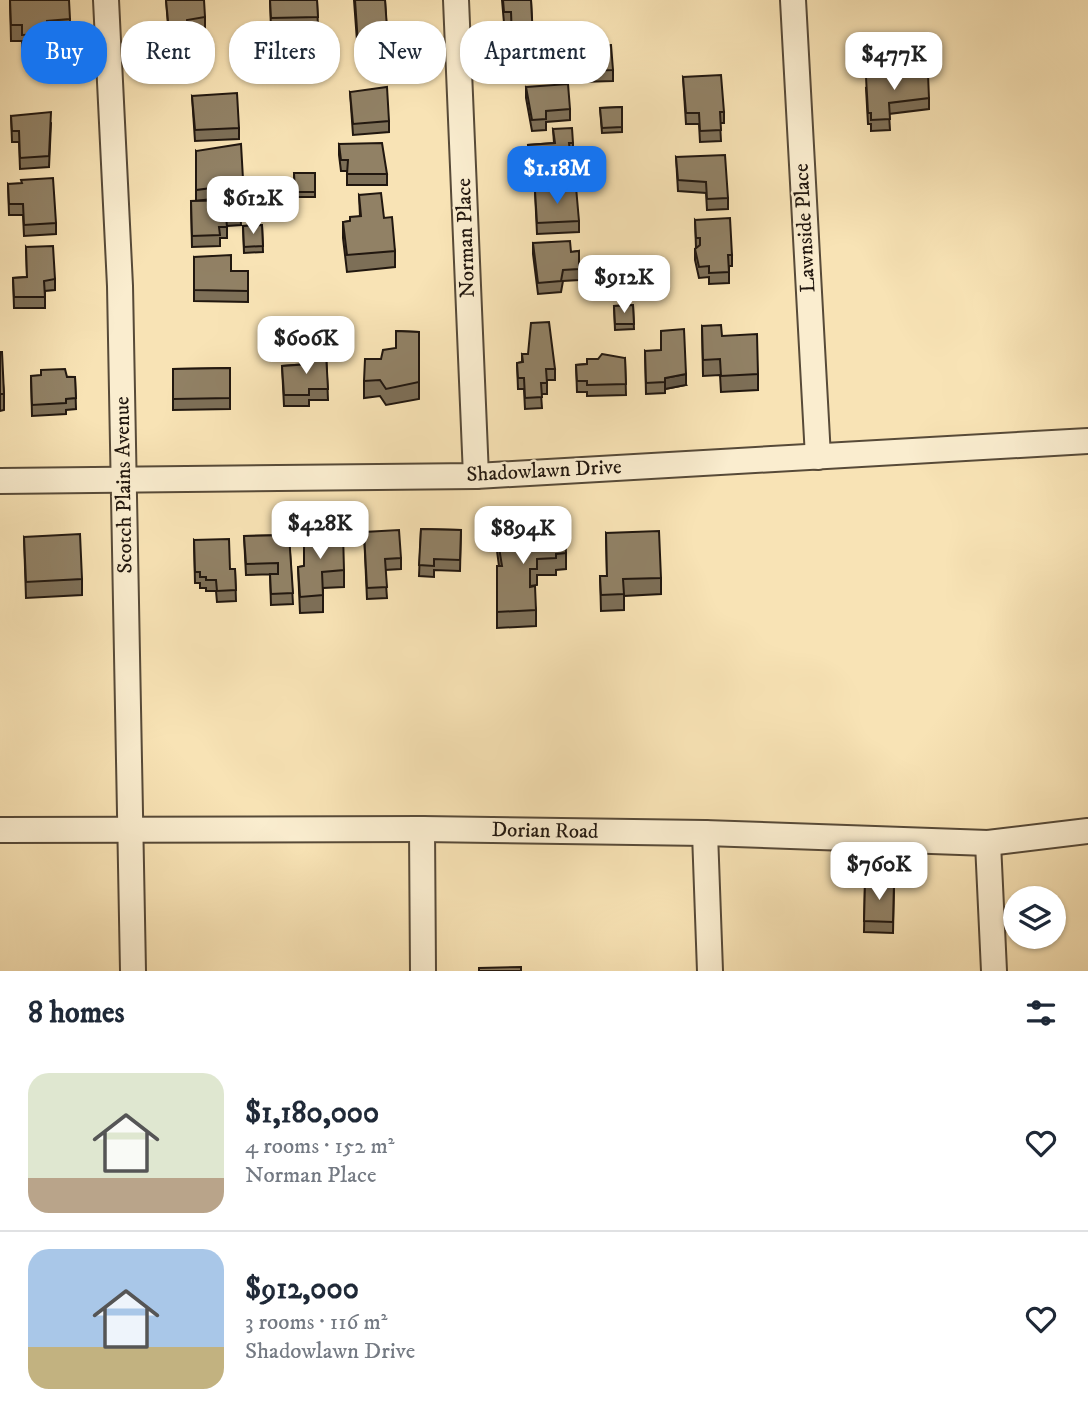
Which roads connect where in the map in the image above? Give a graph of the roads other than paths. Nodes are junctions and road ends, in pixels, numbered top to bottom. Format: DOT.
graph roads {
  1 [pos="106,0"];
  2 [pos="456,0"];
  3 [pos="793,0"];
  4 [pos="1088,441"];
  5 [pos="818,457"];
  6 [pos="476,475"];
  7 [pos="125,479"];
  8 [pos="0,481"];
  9 [pos="422,829"];
  10 [pos="0,830"];
  11 [pos="130,830"];
  12 [pos="1088,831"];
  13 [pos="705,833"];
  14 [pos="988,844"];
  15 [pos="133,971"];
  16 [pos="423,971"];
  17 [pos="710,971"];
  18 [pos="994,971"];
  1 -- 7 [label="street, Scotch Plains Avenue"];
  2 -- 6 [label="street, Norman Place"];
  3 -- 5 [label="street, Lawnside Place"];
  4 -- 5 [label="street, Shadowlawn Drive"];
  5 -- 6 [label="street, Shadowlawn Drive"];
  6 -- 7 [label="street, Shadowlawn Drive"];
  7 -- 8 [label="street, Shadowlawn Drive"];
  7 -- 11 [label="street, Scotch Plains Avenue"];
  9 -- 11 [label="street, Dorian Road"];
  9 -- 13 [label="street, Dorian Road"];
  9 -- 16 [label="street"];
  10 -- 11 [label="street, Dorian Road"];
  11 -- 15 [label="street, Scotch Plains Avenue"];
  12 -- 14 [label="street, Dorian Road"];
  13 -- 14 [label="street, Dorian Road"];
  13 -- 17 [label="street"];
  14 -- 18 [label="street"];
}
